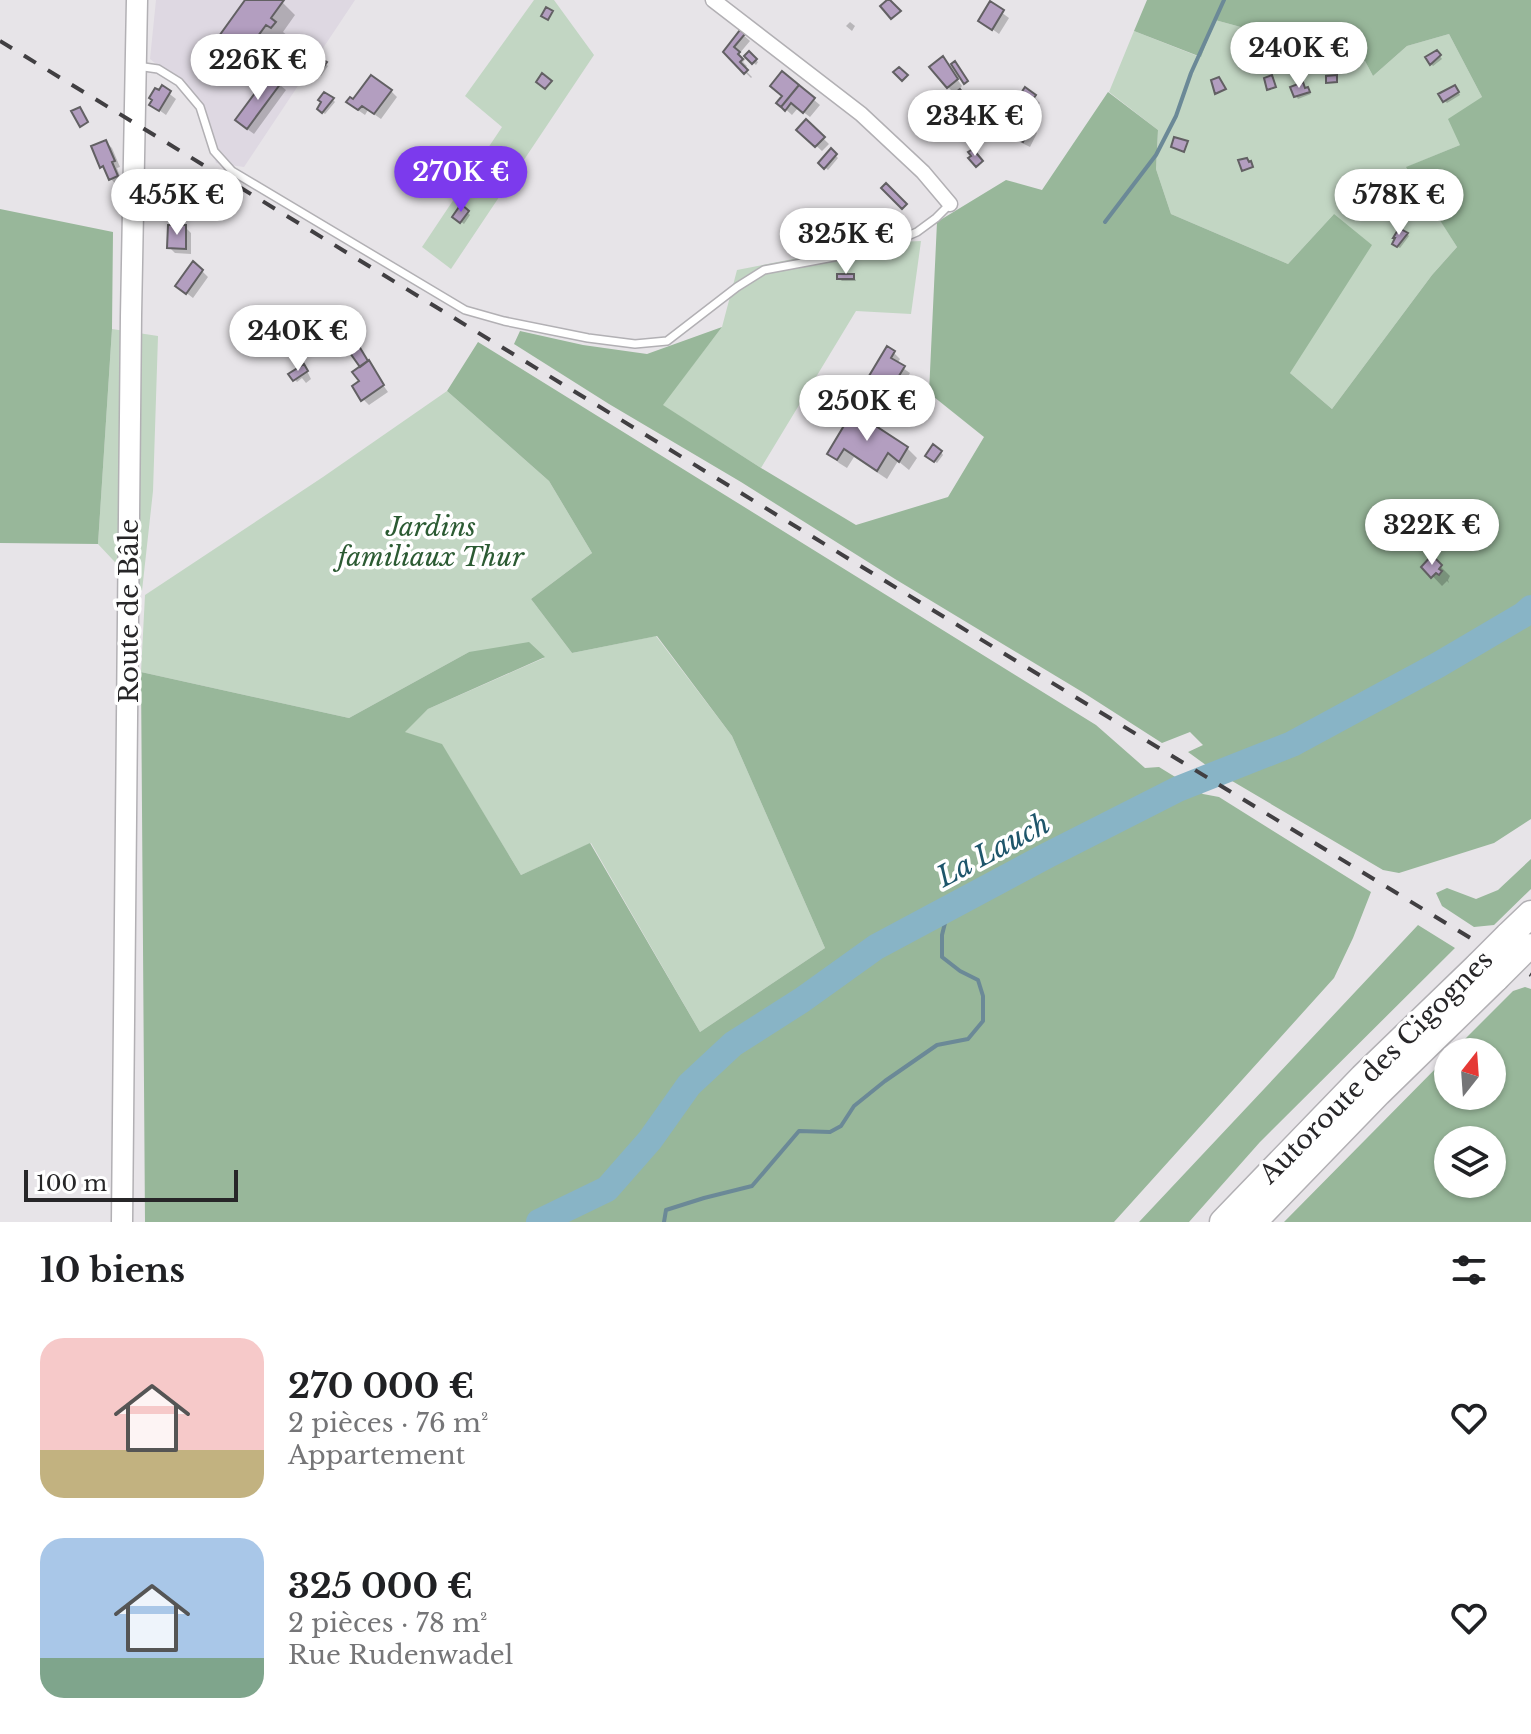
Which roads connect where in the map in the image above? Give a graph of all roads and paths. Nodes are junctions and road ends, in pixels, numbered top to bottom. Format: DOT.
graph roads {
  1 [pos="137,0"];
  2 [pos="713,0"];
  3 [pos="136,66"];
  4 [pos="950,204"];
  5 [pos="1531,914"];
  6 [pos="1522,942"];
  7 [pos="1488,971"];
  8 [pos="122,1222"];
  9 [pos="1223,1222"];
  10 [pos="1253,1222"];
  1 -- 3 [label="main road, Route de Bâle"];
  2 -- 4 [label="street"];
  3 -- 4 [label="lane"];
  3 -- 8 [label="main road, Route de Bâle"];
  5 -- 6 [label="highway, Autoroute des Cigognes"];
  6 -- 7 [label="highway, Autoroute des Cigognes, bridge"];
  7 -- 9 [label="highway, Autoroute des Cigognes"];
  7 -- 10 [label="highway, Autoroute des Cigognes"];
}
